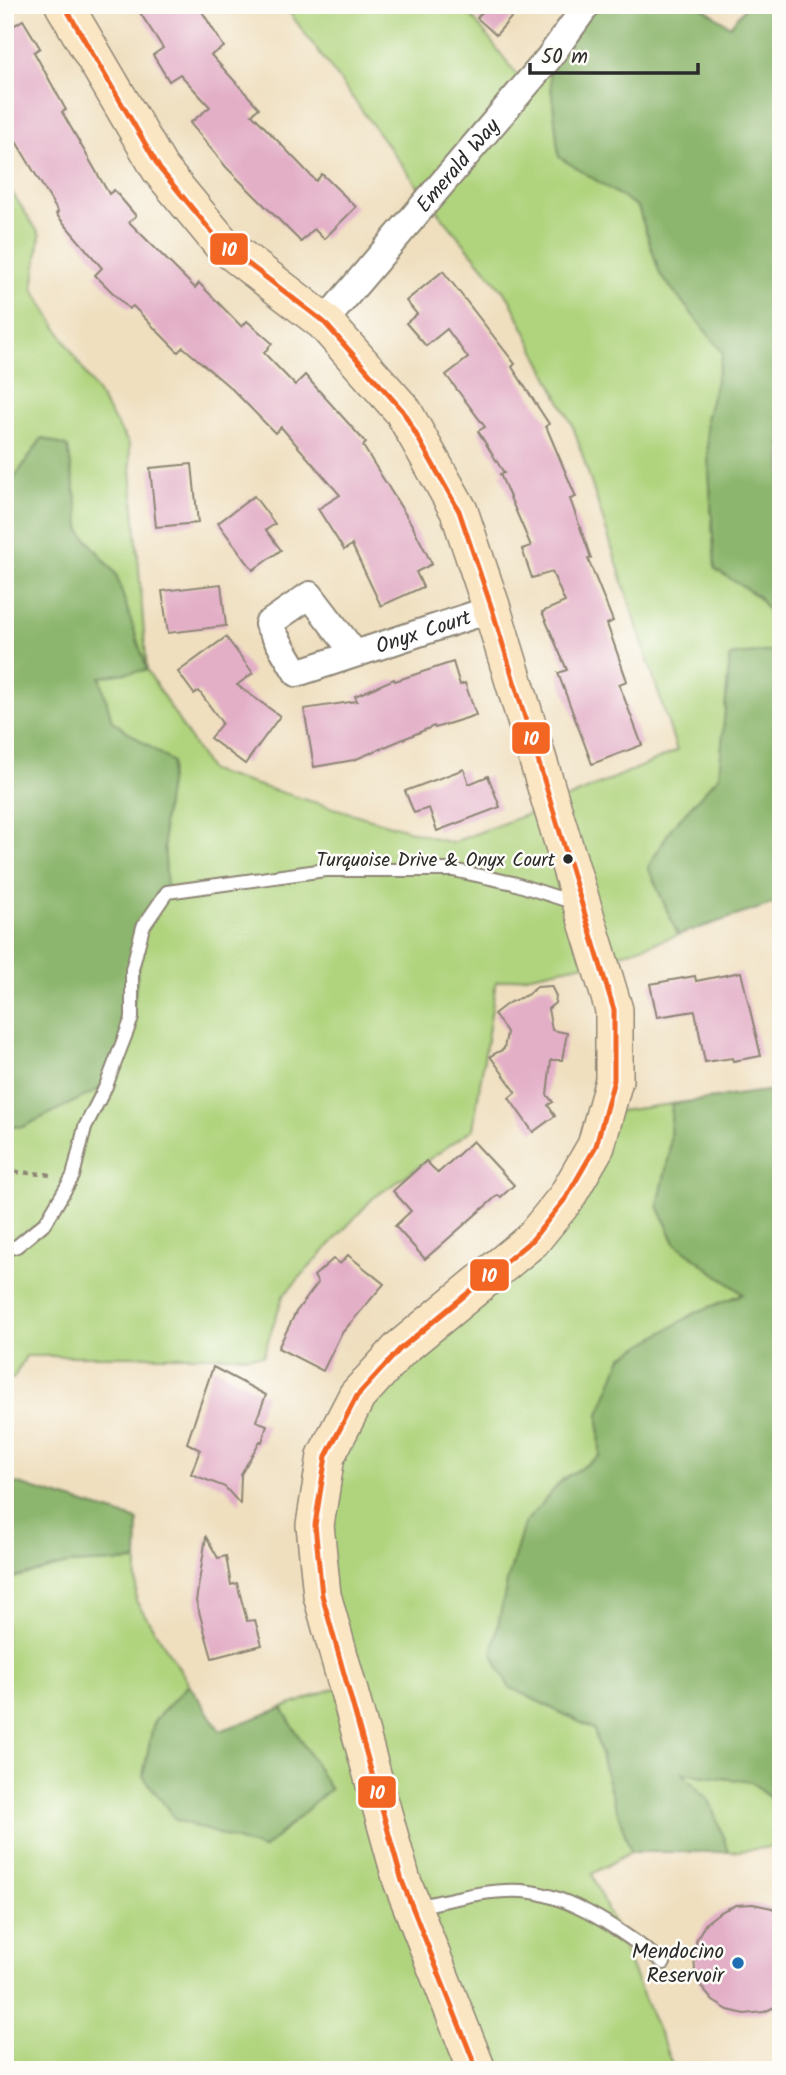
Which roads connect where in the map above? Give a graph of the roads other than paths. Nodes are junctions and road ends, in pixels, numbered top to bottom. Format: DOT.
graph roads {
  1 [pos="64,5"];
  2 [pos="587,5"];
  3 [pos="324,322"];
  4 [pos="492,609"];
  5 [pos="355,654"];
  6 [pos="582,906"];
  7 [pos="5,1250"];
  8 [pos="412,1907"];
  9 [pos="664,1963"];
  10 [pos="477,2070"];
  1 -- 3 [label="street"];
  2 -- 3 [label="street, Emerald Way"];
  3 -- 4 [label="street"];
  4 -- 5 [label="street, Onyx Court"];
  4 -- 6 [label="street"];
  6 -- 7 [label="lane"];
  6 -- 8 [label="street"];
  8 -- 9 [label="lane"];
  8 -- 10 [label="street"];
}
